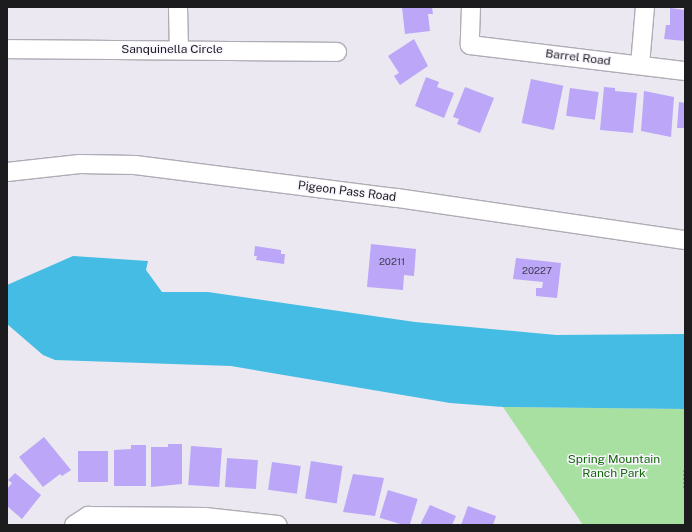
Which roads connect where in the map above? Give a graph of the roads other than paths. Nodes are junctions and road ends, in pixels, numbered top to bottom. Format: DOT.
graph roads {
  1 [pos="178,7"];
  2 [pos="471,7"];
  3 [pos="645,7"];
  4 [pos="7,49"];
  5 [pos="179,50"];
  6 [pos="337,52"];
  7 [pos="640,65"];
  8 [pos="685,71"];
  9 [pos="7,172"];
  10 [pos="685,240"];
  11 [pos="256,523"];
  12 [pos="74,525"];
  13 [pos="278,525"];
  1 -- 5 [label="street"];
  2 -- 7 [label="street, Barrel Road"];
  3 -- 7 [label="street"];
  4 -- 5 [label="street, Sanquinella Circle"];
  5 -- 6 [label="street, Sanquinella Circle"];
  7 -- 8 [label="street, Barrel Road"];
  9 -- 10 [label="street, Pigeon Pass Road"];
  11 -- 12 [label="street"];
  11 -- 13 [label="street"];
}
